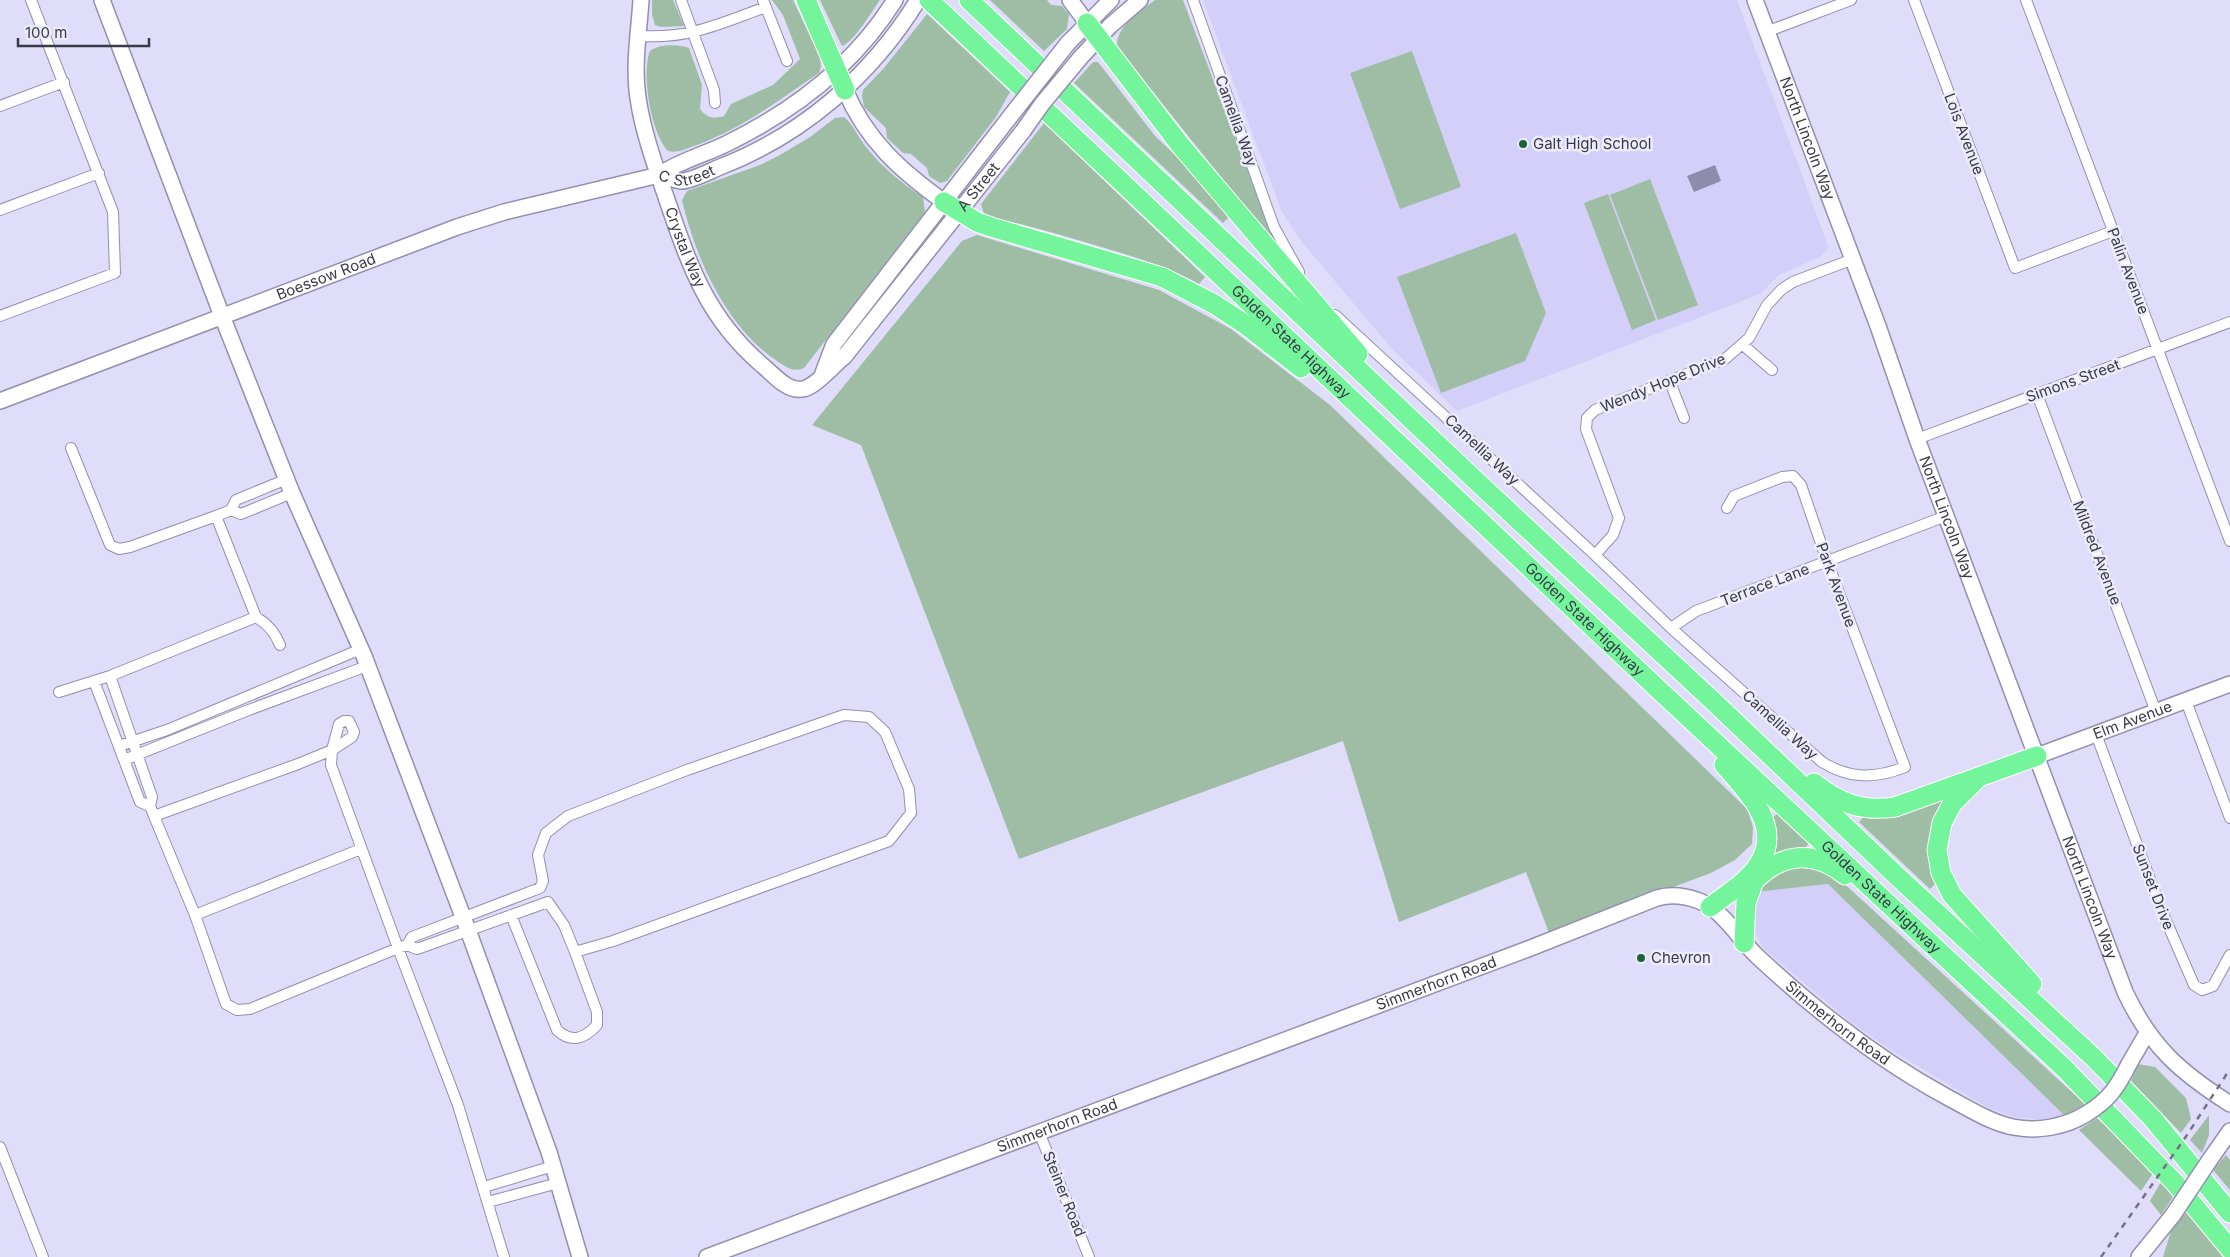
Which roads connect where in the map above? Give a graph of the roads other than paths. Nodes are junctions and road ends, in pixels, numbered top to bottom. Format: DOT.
graph roads {
  1 [pos="31,0"];
  2 [pos="102,0"];
  3 [pos="641,0"];
  4 [pos="681,0"];
  5 [pos="806,0"];
  6 [pos="918,0"];
  7 [pos="929,0"];
  8 [pos="969,0"];
  9 [pos="1070,0"];
  10 [pos="1111,0"];
  11 [pos="1140,0"];
  12 [pos="1193,0"];
  13 [pos="1754,0"];
  14 [pos="1851,0"];
  15 [pos="1914,0"];
  16 [pos="2026,0"];
  17 [pos="764,4"];
  18 [pos="893,4"];
  19 [pos="1092,31"];
  20 [pos="1766,32"];
  21 [pos="693,34"];
  22 [pos="639,36"];
  23 [pos="787,61"];
  24 [pos="837,70"];
  25 [pos="64,82"];
  26 [pos="845,90"];
  27 [pos="715,103"];
  28 [pos="0,106"];
  29 [pos="98,173"];
  30 [pos="659,175"];
  31 [pos="952,207"];
  32 [pos="0,210"];
  33 [pos="2113,231"];
  34 [pos="1853,259"];
  35 [pos="0,316"];
  36 [pos="222,316"];
  37 [pos="2230,322"];
  38 [pos="1743,345"];
  39 [pos="2158,349"];
  40 [pos="1772,370"];
  41 [pos="1670,382"];
  42 [pos="805,389"];
  43 [pos="2037,394"];
  44 [pos="0,401"];
  45 [pos="1684,418"];
  46 [pos="1420,427"];
  47 [pos="1917,439"];
  48 [pos="70,448"];
  49 [pos="1420,465"];
  50 [pos="289,486"];
  51 [pos="1727,508"];
  52 [pos="231,510"];
  53 [pos="216,516"];
  54 [pos="1946,516"];
  55 [pos="2230,542"];
  56 [pos="1595,555"];
  57 [pos="1827,561"];
  58 [pos="256,617"];
  59 [pos="1671,628"];
  60 [pos="280,645"];
  61 [pos="361,649"];
  62 [pos="368,666"];
  63 [pos="110,676"];
  64 [pos="94,681"];
  65 [pos="2230,684"];
  66 [pos="1658,689"];
  67 [pos="59,692"];
  68 [pos="1713,701"];
  69 [pos="2186,701"];
  70 [pos="2156,712"];
  71 [pos="2096,734"];
  72 [pos="132,742"];
  73 [pos="119,746"];
  74 [pos="137,755"];
  75 [pos="2036,756"];
  76 [pos="124,760"];
  77 [pos="1905,767"];
  78 [pos="1979,777"];
  79 [pos="152,811"];
  80 [pos="2230,818"];
  81 [pos="361,849"];
  82 [pos="1754,881"];
  83 [pos="1715,911"];
  84 [pos="194,915"];
  85 [pos="512,915"];
  86 [pos="1906,921"];
  87 [pos="466,924"];
  88 [pos="1744,943"];
  89 [pos="402,947"];
  90 [pos="575,952"];
  91 [pos="2230,955"];
  92 [pos="2147,1033"];
  93 [pos="2094,1058"];
  94 [pos="2230,1104"];
  95 [pos="2230,1131"];
  96 [pos="1039,1132"];
  97 [pos="0,1147"];
  98 [pos="553,1166"];
  99 [pos="558,1183"];
  100 [pos="484,1187"];
  101 [pos="488,1202"];
  102 [pos="2230,1213"];
  103 [pos="2230,1249"];
  104 [pos="43,1257"];
  105 [pos="504,1257"];
  106 [pos="580,1257"];
  107 [pos="707,1257"];
  108 [pos="1089,1257"];
  109 [pos="2139,1257"];
  1 -- 25 [label="street"];
  2 -- 36 [label="street"];
  3 -- 22 [label="street, Crystal Way"];
  4 -- 21 [label="street"];
  5 -- 24 [label="highway"];
  6 -- 26 [label="street, C Street"];
  7 -- 49 [label="highway, Golden State Highway"];
  8 -- 46 [label="highway, Golden State Highway"];
  9 -- 19 [label="street"];
  10 -- 19 [label="street, A Street"];
  11 -- 19 [label="street, A Street"];
  12 -- 56 [label="street, Camellia Way"];
  13 -- 20 [label="street, North Lincoln Way"];
  14 -- 20 [label="street"];
  15 -- 33 [label="street, Lois Avenue"];
  16 -- 33 [label="street, Palin Avenue"];
  17 -- 21 [label="street"];
  17 -- 23 [label="street"];
  18 -- 24 [label="street, C Street"];
  19 -- 31 [label="street, A Street, bridge"];
  19 -- 31 [label="street, A Street, bridge"];
  19 -- 46 [label="highway"];
  20 -- 34 [label="street, North Lincoln Way"];
  21 -- 22 [label="street"];
  21 -- 27 [label="street"];
  22 -- 30 [label="street, Crystal Way"];
  24 -- 26 [label="highway"];
  24 -- 30 [label="street, C Street"];
  25 -- 28 [label="street"];
  25 -- 29 [label="street"];
  26 -- 30 [label="street, C Street"];
  26 -- 31 [label="street"];
  29 -- 32 [label="street"];
  29 -- 35 [label="street"];
  30 -- 36 [label="street, Boessow Road"];
  30 -- 42 [label="street, Crystal Way"];
  31 -- 42 [label="street, A Street"];
  31 -- 49 [label="highway"];
  33 -- 39 [label="street, Palin Avenue"];
  34 -- 38 [label="street, Wendy Hope Drive"];
  34 -- 47 [label="street, North Lincoln Way"];
  36 -- 44 [label="street, Boessow Road"];
  36 -- 50 [label="street"];
  37 -- 39 [label="street, Simons Street"];
  38 -- 40 [label="street"];
  38 -- 41 [label="street, Wendy Hope Drive"];
  39 -- 43 [label="street, Simons Street"];
  39 -- 55 [label="street, Palin Avenue"];
  41 -- 45 [label="street"];
  41 -- 56 [label="street, Wendy Hope Drive"];
  43 -- 47 [label="street, Simons Street"];
  43 -- 70 [label="street, Mildred Avenue"];
  46 -- 68 [label="highway, Golden State Highway"];
  47 -- 54 [label="street, North Lincoln Way"];
  48 -- 53 [label="street"];
  49 -- 66 [label="highway, Golden State Highway"];
  50 -- 52 [label="street"];
  50 -- 52 [label="street"];
  50 -- 61 [label="street"];
  51 -- 57 [label="street, Park Avenue"];
  52 -- 53 [label="street"];
  53 -- 58 [label="street"];
  54 -- 57 [label="street, Terrace Lane"];
  54 -- 75 [label="street, North Lincoln Way"];
  56 -- 59 [label="street, Camellia Way"];
  57 -- 59 [label="street, Terrace Lane"];
  57 -- 77 [label="street, Park Avenue"];
  58 -- 60 [label="street"];
  58 -- 63 [label="street"];
  59 -- 77 [label="street, Camellia Way"];
  61 -- 62 [label="street"];
  61 -- 72 [label="street"];
  62 -- 74 [label="street"];
  62 -- 87 [label="street"];
  63 -- 64 [label="street"];
  63 -- 72 [label="street"];
  64 -- 67 [label="street"];
  64 -- 73 [label="street"];
  65 -- 69 [label="street, Elm Avenue"];
  66 -- 83 [label="highway"];
  66 -- 86 [label="highway, Golden State Highway"];
  68 -- 78 [label="highway"];
  68 -- 93 [label="highway, Golden State Highway"];
  69 -- 70 [label="street, Elm Avenue"];
  69 -- 80 [label="street"];
  70 -- 71 [label="street, Elm Avenue"];
  71 -- 75 [label="street, Elm Avenue"];
  71 -- 91 [label="street, Sunset Drive"];
  72 -- 73 [label="street"];
  72 -- 74 [label="street"];
  73 -- 76 [label="street"];
  74 -- 76 [label="street"];
  74 -- 79 [label="street"];
  75 -- 78 [label="highway"];
  75 -- 92 [label="street, North Lincoln Way"];
  76 -- 79 [label="street"];
  78 -- 93 [label="highway"];
  79 -- 81 [label="street"];
  79 -- 84 [label="street"];
  81 -- 84 [label="street"];
  81 -- 89 [label="street"];
  82 -- 83 [label="highway"];
  82 -- 86 [label="highway"];
  82 -- 88 [label="highway"];
  83 -- 88 [label="street, Simmerhorn Road"];
  83 -- 96 [label="street, Simmerhorn Road"];
  84 -- 89 [label="street"];
  85 -- 87 [label="street"];
  85 -- 90 [label="street"];
  85 -- 90 [label="street"];
  86 -- 103 [label="highway, Golden State Highway"];
  87 -- 89 [label="street"];
  87 -- 90 [label="street"];
  87 -- 98 [label="street"];
  88 -- 92 [label="street, Simmerhorn Road, bridge"];
  89 -- 100 [label="street"];
  92 -- 94 [label="street, North Lincoln Way"];
  93 -- 102 [label="highway, Golden State Highway"];
  95 -- 109 [label="street, bridge"];
  96 -- 107 [label="street, Simmerhorn Road"];
  96 -- 108 [label="street, Steiner Road"];
  97 -- 104 [label="street"];
  98 -- 99 [label="street"];
  98 -- 100 [label="street"];
  99 -- 101 [label="street"];
  99 -- 106 [label="street"];
  100 -- 101 [label="street"];
  101 -- 105 [label="street"];
}
